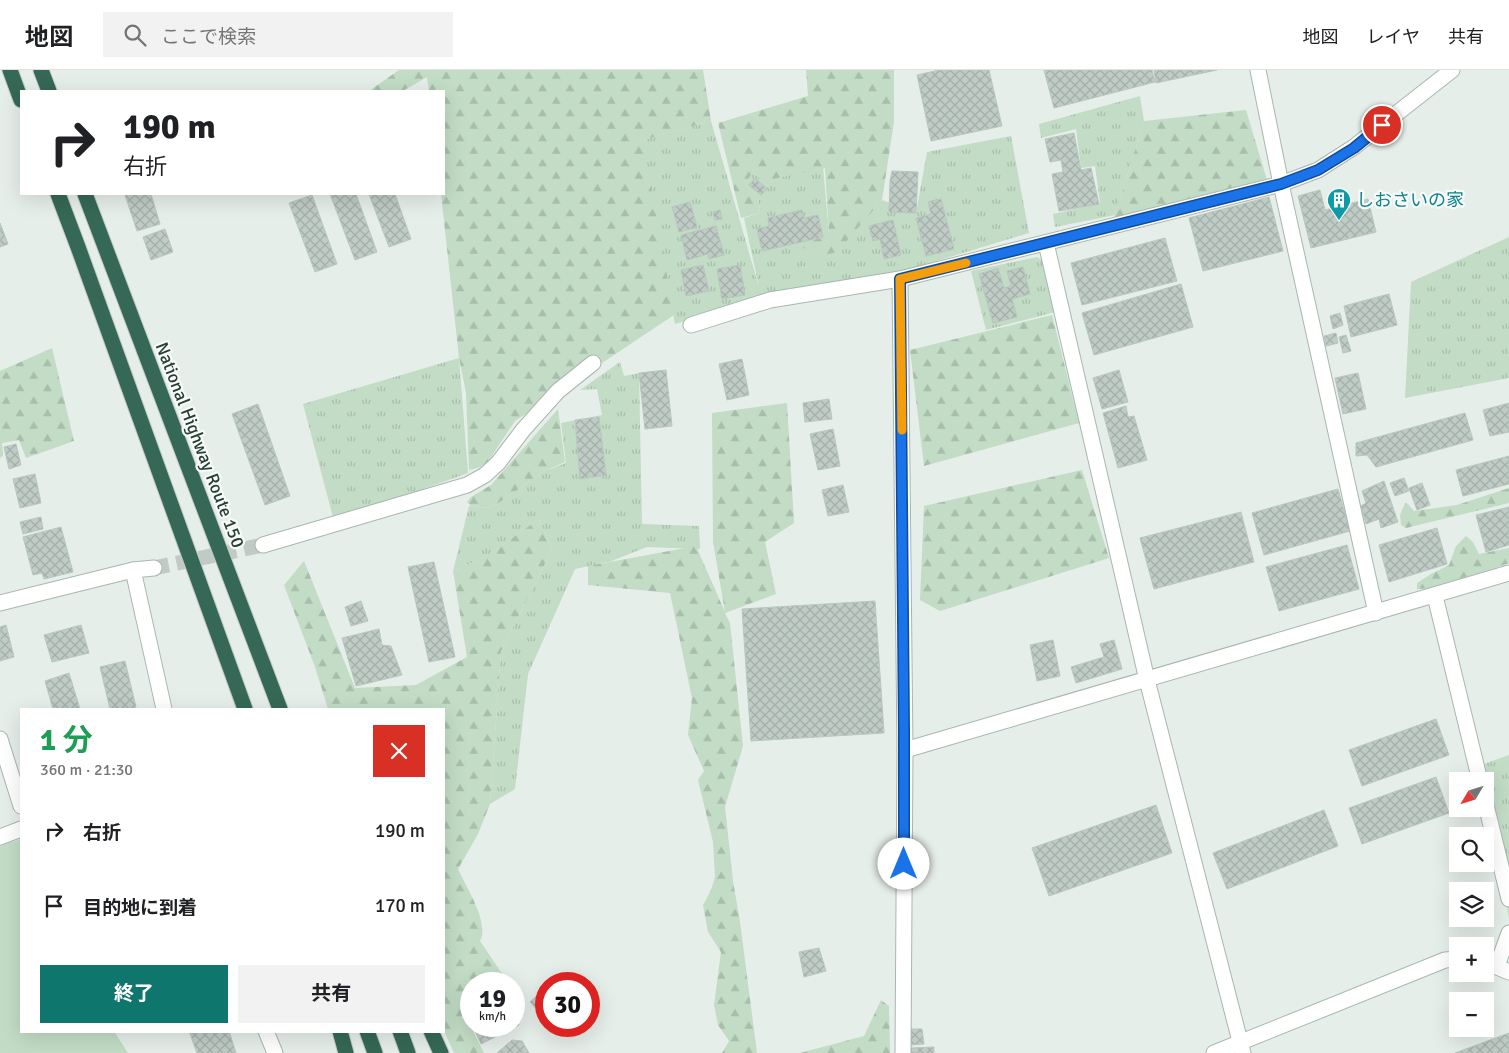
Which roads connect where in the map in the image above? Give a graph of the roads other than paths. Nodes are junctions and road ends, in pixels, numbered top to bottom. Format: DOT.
graph roads {
  1 [pos="10,70"];
  2 [pos="41,70"];
  3 [pos="1258,70"];
  4 [pos="1452,70"];
  5 [pos="49,90"];
  6 [pos="20,97"];
  7 [pos="1281,184"];
  8 [pos="58,195"];
  9 [pos="86,195"];
  10 [pos="1046,243"];
  11 [pos="900,279"];
  12 [pos="691,325"];
  13 [pos="593,363"];
  14 [pos="263,545"];
  15 [pos="154,568"];
  16 [pos="133,570"];
  17 [pos="1509,574"];
  18 [pos="1435,596"];
  19 [pos="0,603"];
  20 [pos="1376,613"];
  21 [pos="1147,680"];
  22 [pos="164,708"];
  23 [pos="246,708"];
  24 [pos="280,708"];
  25 [pos="0,739"];
  26 [pos="904,750"];
  27 [pos="1478,772"];
  28 [pos="20,803"];
  29 [pos="1489,818"];
  30 [pos="20,829"];
  31 [pos="0,837"];
  32 [pos="1509,899"];
  33 [pos="1509,933"];
  34 [pos="1449,960"];
  35 [pos="1497,967"];
  36 [pos="267,1033"];
  37 [pos="341,1033"];
  38 [pos="367,1033"];
  39 [pos="401,1033"];
  40 [pos="432,1033"];
  41 [pos="1242,1048"];
  42 [pos="275,1053"];
  43 [pos="346,1053"];
  44 [pos="375,1053"];
  45 [pos="408,1053"];
  46 [pos="441,1053"];
  47 [pos="903,1053"];
  48 [pos="1214,1053"];
  1 -- 6 [label="highway"];
  2 -- 5 [label="highway"];
  3 -- 7 [label="street"];
  4 -- 7 [label="street"];
  7 -- 10 [label="street"];
  7 -- 20 [label="street"];
  8 -- 23 [label="highway"];
  9 -- 24 [label="highway, National Highway Route 150"];
  10 -- 11 [label="street"];
  10 -- 21 [label="street"];
  11 -- 12 [label="street"];
  11 -- 26 [label="street"];
  13 -- 14 [label="street"];
  15 -- 16 [label="street"];
  16 -- 19 [label="street"];
  16 -- 22 [label="street"];
  17 -- 18 [label="street"];
  18 -- 20 [label="street"];
  18 -- 27 [label="street"];
  20 -- 21 [label="street"];
  21 -- 26 [label="street"];
  21 -- 41 [label="street"];
  25 -- 28 [label="street"];
  26 -- 47 [label="street"];
  29 -- 32 [label="street"];
  30 -- 31 [label="street"];
  33 -- 35 [label="street"];
  34 -- 41 [label="street"];
  36 -- 42 [label="street"];
  37 -- 43 [label="highway"];
  38 -- 44 [label="highway"];
  39 -- 45 [label="highway"];
  40 -- 46 [label="highway"];
  41 -- 48 [label="street"];
}
